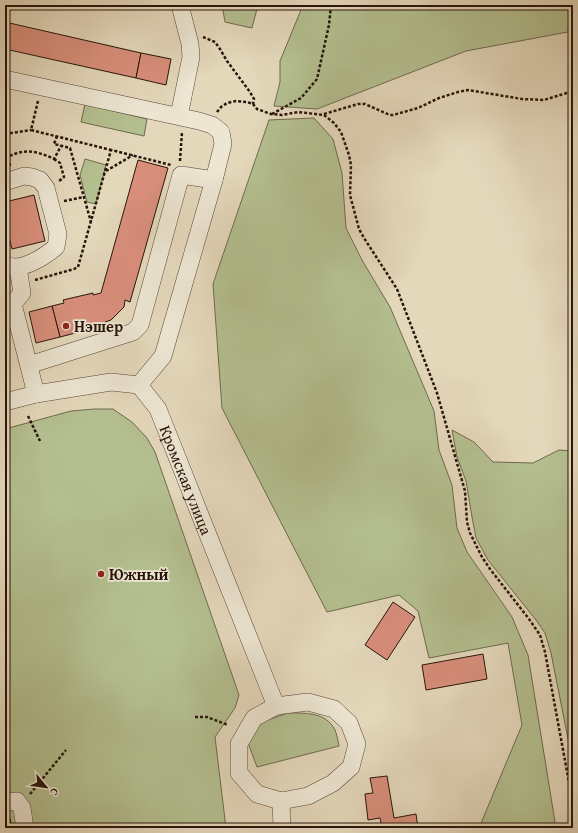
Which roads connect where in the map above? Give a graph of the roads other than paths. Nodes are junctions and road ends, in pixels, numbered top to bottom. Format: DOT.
graph roads {
  1 [pos="180,5"];
  2 [pos="5,79"];
  3 [pos="182,117"];
  4 [pos="214,180"];
  5 [pos="5,182"];
  6 [pos="15,272"];
  7 [pos="29,365"];
  8 [pos="139,385"];
  9 [pos="36,394"];
  10 [pos="5,402"];
  11 [pos="276,706"];
  12 [pos="281,801"];
  13 [pos="13,804"];
  14 [pos="25,828"];
  15 [pos="282,828"];
  1 -- 3 [label="street"];
  2 -- 3 [label="street"];
  3 -- 4 [label="street"];
  4 -- 7 [label="street"];
  4 -- 8 [label="street"];
  5 -- 6 [label="street"];
  6 -- 7 [label="street"];
  7 -- 9 [label="street"];
  8 -- 9 [label="street"];
  8 -- 11 [label="street, Кромская улица"];
  9 -- 10 [label="street"];
  11 -- 12 [label="street"];
  11 -- 12 [label="street"];
  12 -- 15 [label="street"];
  13 -- 14 [label="street"];
}
